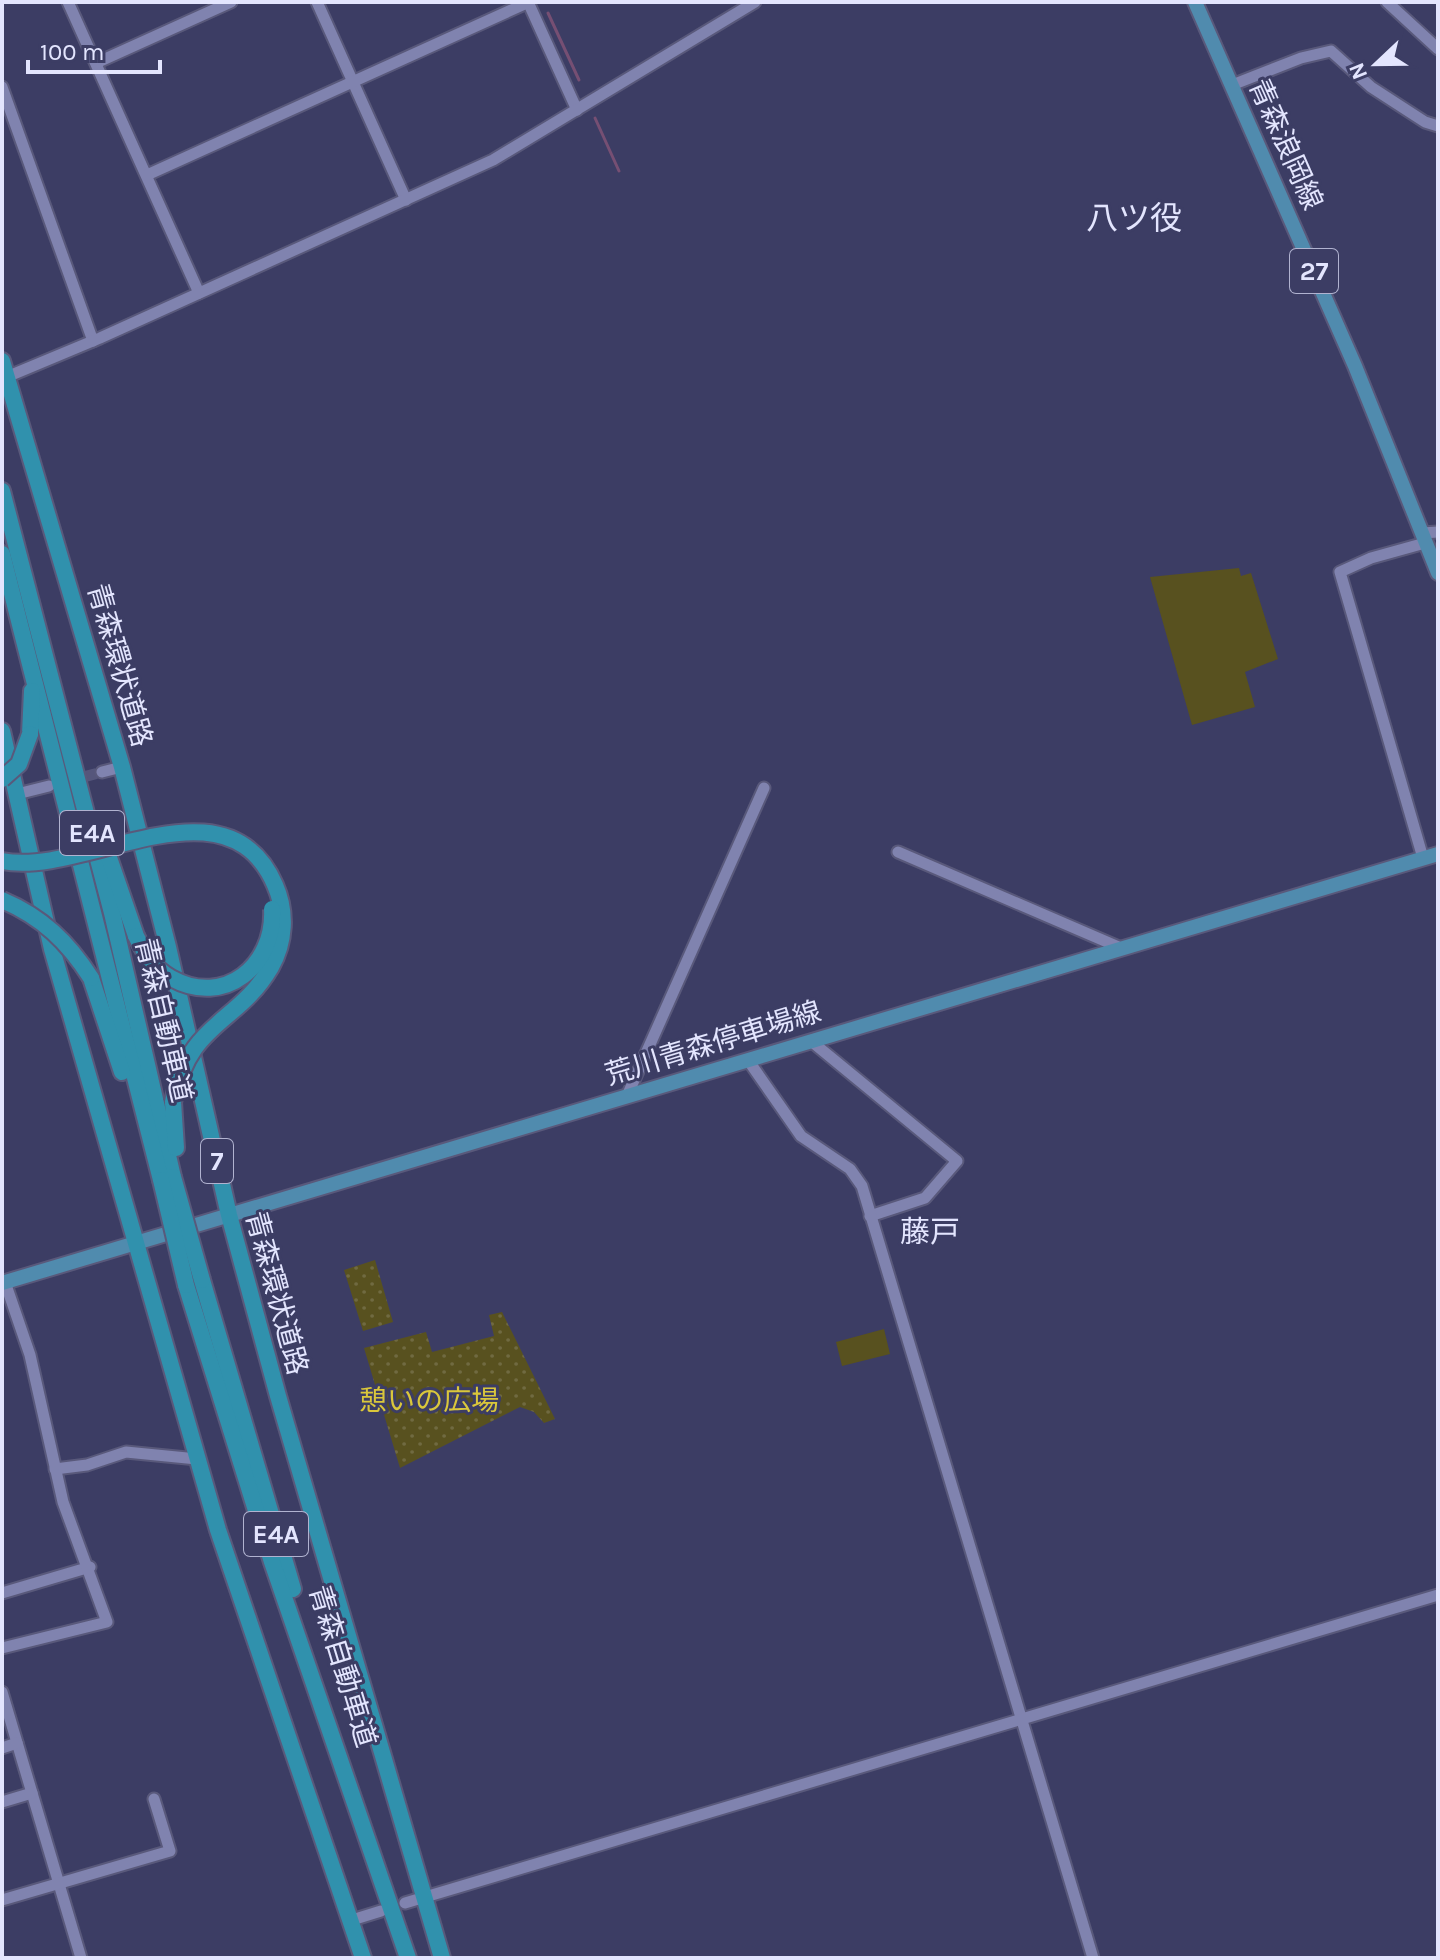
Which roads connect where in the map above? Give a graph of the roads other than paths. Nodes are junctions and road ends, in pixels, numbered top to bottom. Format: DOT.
graph roads {
  1 [pos="68,2"];
  2 [pos="231,2"];
  3 [pos="317,2"];
  4 [pos="529,2"];
  5 [pos="726,2"];
  6 [pos="755,2"];
  7 [pos="1195,2"];
  8 [pos="1387,2"];
  9 [pos="737,12"];
  10 [pos="1438,49"];
  11 [pos="96,63"];
  12 [pos="354,82"];
  13 [pos="1232,85"];
  14 [pos="2,87"];
  15 [pos="577,110"];
  16 [pos="1438,126"];
  17 [pos="147,175"];
  18 [pos="406,200"];
  19 [pos="199,293"];
  20 [pos="93,341"];
  21 [pos="3,372"];
  22 [pos="2,491"];
  23 [pos="1438,532"];
  24 [pos="1424,538"];
  25 [pos="2,554"];
  26 [pos="1438,573"];
  27 [pos="31,660"];
  28 [pos="48,661"];
  29 [pos="2,731"];
  30 [pos="122,767"];
  31 [pos="102,772"];
  32 [pos="2,779"];
  33 [pos="49,786"];
  34 [pos="764,788"];
  35 [pos="17,794"];
  36 [pos="898,852"];
  37 [pos="1431,856"];
  38 [pos="2,861"];
  39 [pos="2,871"];
  40 [pos="2,900"];
  41 [pos="1121,948"];
  42 [pos="811,1041"];
  43 [pos="748,1060"];
  44 [pos="627,1096"];
  45 [pos="167,1178"];
  46 [pos="229,1215"];
  47 [pos="870,1216"];
  48 [pos="136,1242"];
  49 [pos="190,1279"];
  50 [pos="4,1282"];
  51 [pos="197,1459"];
  52 [pos="55,1469"];
  53 [pos="90,1567"];
  54 [pos="2,1593"];
  55 [pos="1438,1595"];
  56 [pos="2,1648"];
  57 [pos="2,1692"];
  58 [pos="5,1710"];
  59 [pos="1021,1719"];
  60 [pos="17,1743"];
  61 [pos="2,1748"];
  62 [pos="32,1793"];
  63 [pos="154,1799"];
  64 [pos="2,1802"];
  65 [pos="58,1883"];
  66 [pos="423,1897"];
  67 [pos="2,1900"];
  68 [pos="405,1903"];
  69 [pos="381,1911"];
  70 [pos="352,1920"];
  71 [pos="81,1958"];
  72 [pos="363,1958"];
  73 [pos="408,1958"];
  74 [pos="442,1958"];
  75 [pos="1093,1958"];
  1 -- 11 [label="street"];
  2 -- 11 [label="street"];
  3 -- 12 [label="street"];
  4 -- 12 [label="street"];
  4 -- 15 [label="street"];
  5 -- 9 [label="street"];
  6 -- 9 [label="street"];
  7 -- 13 [label="main road, 青森浪岡線 / 27"];
  8 -- 10 [label="street"];
  9 -- 15 [label="street"];
  11 -- 17 [label="street"];
  12 -- 17 [label="street"];
  12 -- 18 [label="street"];
  13 -- 16 [label="street"];
  13 -- 24 [label="main road, 青森浪岡線 / 27"];
  14 -- 20 [label="street"];
  15 -- 18 [label="street"];
  17 -- 19 [label="street"];
  18 -- 19 [label="street"];
  19 -- 20 [label="street"];
  20 -- 21 [label="street"];
  21 -- 30 [label="highway, 青森環状道路 / 7"];
  22 -- 28 [label="highway, 青森自動車道 / E4A"];
  23 -- 24 [label="street"];
  24 -- 26 [label="main road, 青森浪岡線 / 27"];
  24 -- 37 [label="street"];
  25 -- 27 [label="highway, 青森自動車道 / E4A"];
  27 -- 32 [label="highway, bridge"];
  27 -- 45 [label="highway, 青森自動車道 / E4A"];
  28 -- 39 [label="highway, bridge"];
  28 -- 45 [label="highway, 青森自動車道 / E4A"];
  29 -- 35 [label="highway"];
  30 -- 31 [label="street"];
  30 -- 46 [label="highway, 青森環状道路 / 7"];
  33 -- 35 [label="street"];
  34 -- 44 [label="street"];
  35 -- 48 [label="highway"];
  36 -- 41 [label="street"];
  37 -- 41 [label="main road, 荒川青森停車場線"];
  38 -- 45 [label="highway, bridge"];
  40 -- 45 [label="highway, bridge"];
  41 -- 42 [label="main road, 荒川青森停車場線"];
  42 -- 43 [label="main road, 荒川青森停車場線"];
  42 -- 47 [label="street"];
  43 -- 44 [label="main road, 荒川青森停車場線"];
  43 -- 47 [label="street"];
  44 -- 46 [label="main road, 荒川青森停車場線"];
  45 -- 49 [label="highway, 青森自動車道 / E4A, bridge"];
  45 -- 49 [label="highway, 青森自動車道 / E4A, bridge"];
  46 -- 48 [label="main road, 荒川青森停車場線"];
  46 -- 66 [label="highway, 青森環状道路 / 7"];
  47 -- 59 [label="street"];
  48 -- 50 [label="main road, 荒川青森停車場線"];
  48 -- 51 [label="highway"];
  49 -- 73 [label="highway, 青森自動車道 / E4A"];
  50 -- 52 [label="street"];
  51 -- 52 [label="street"];
  51 -- 70 [label="highway"];
  52 -- 53 [label="street"];
  53 -- 54 [label="street"];
  53 -- 56 [label="street"];
  55 -- 59 [label="street"];
  57 -- 58 [label="street"];
  58 -- 60 [label="street"];
  59 -- 66 [label="street"];
  59 -- 75 [label="street"];
  60 -- 61 [label="street"];
  60 -- 62 [label="street"];
  62 -- 64 [label="street"];
  62 -- 65 [label="street"];
  63 -- 65 [label="street"];
  65 -- 67 [label="street"];
  65 -- 71 [label="street"];
  66 -- 68 [label="street"];
  66 -- 74 [label="highway, 青森環状道路 / 7"];
  69 -- 70 [label="street"];
  70 -- 72 [label="highway"];
}
